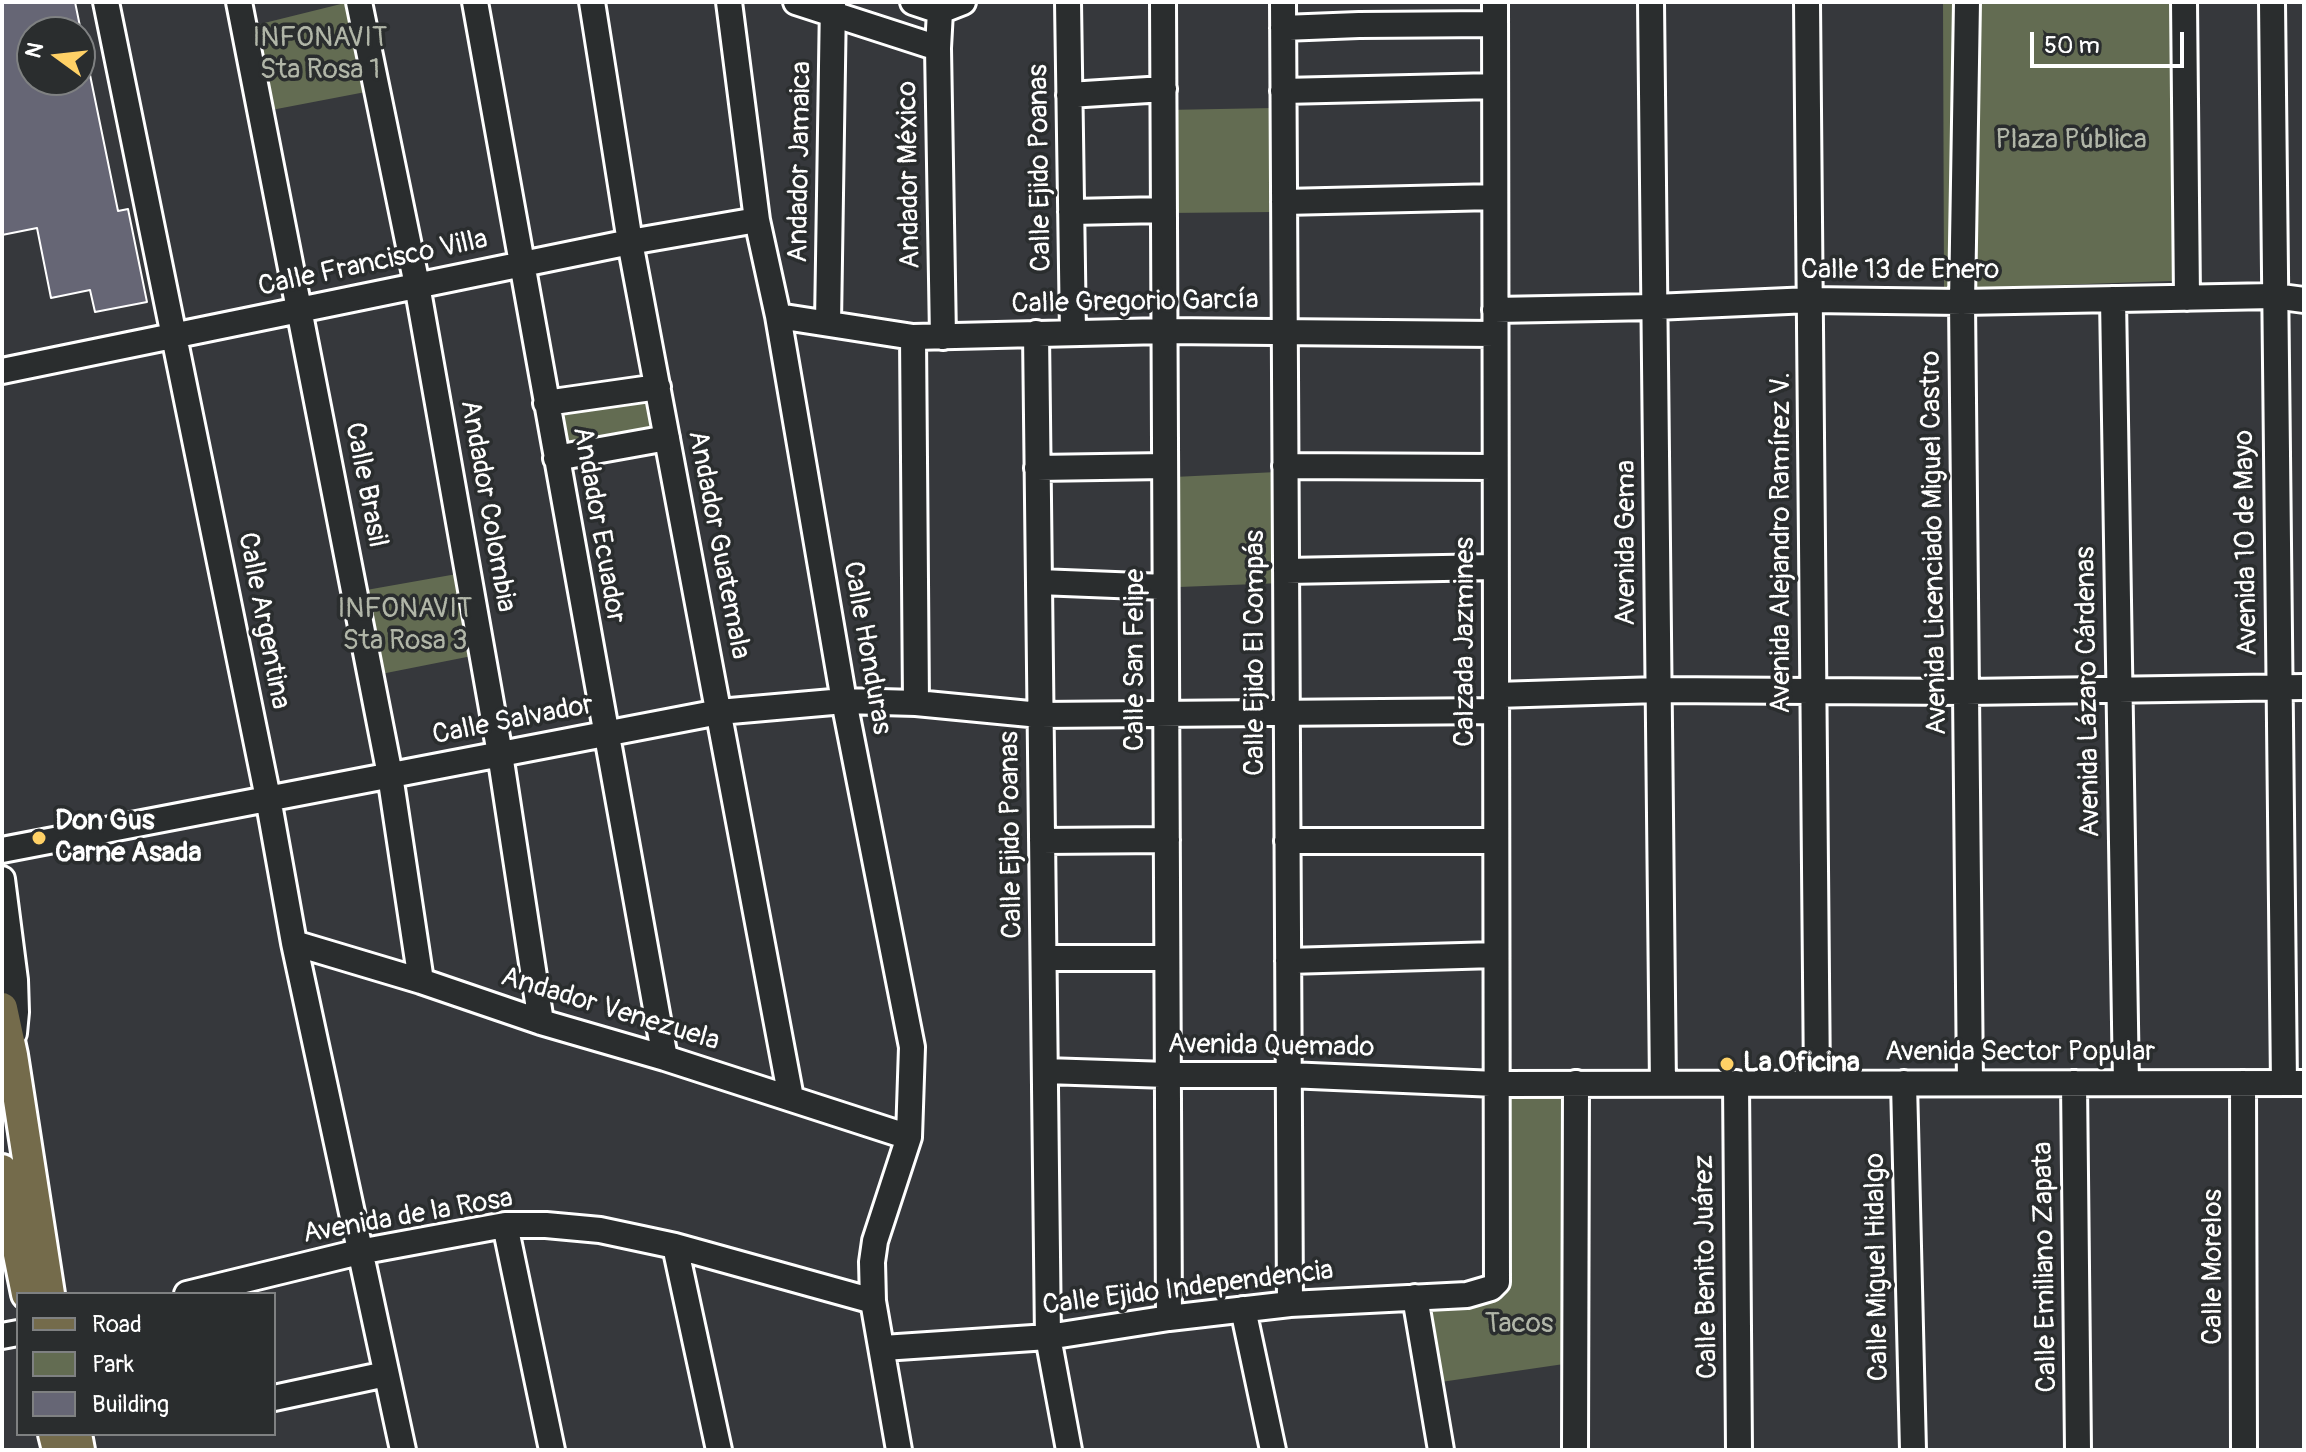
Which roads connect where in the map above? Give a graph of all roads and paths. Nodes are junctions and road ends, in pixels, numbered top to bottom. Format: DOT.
graph roads {
  1 [pos="106,2"];
  2 [pos="239,2"];
  3 [pos="359,2"];
  4 [pos="475,2"];
  5 [pos="592,2"];
  6 [pos="729,2"];
  7 [pos="796,2"];
  8 [pos="913,2"];
  9 [pos="963,2"];
  10 [pos="1068,2"];
  11 [pos="1163,2"];
  12 [pos="1283,2"];
  13 [pos="1651,2"];
  14 [pos="1807,2"];
  15 [pos="1967,2"];
  16 [pos="2184,2"];
  17 [pos="2272,2"];
  18 [pos="833,8"];
  19 [pos="940,11"];
  20 [pos="1359,13"];
  21 [pos="1495,13"];
  22 [pos="1283,28"];
  23 [pos="938,48"];
  24 [pos="1495,86"];
  25 [pos="1164,89"];
  26 [pos="1283,91"];
  27 [pos="1069,95"];
  28 [pos="1495,197"];
  29 [pos="1284,202"];
  30 [pos="1164,210"];
  31 [pos="1071,212"];
  32 [pos="757,220"];
  33 [pos="630,242"];
  34 [pos="524,264"];
  35 [pos="417,285"];
  36 [pos="2274,296"];
  37 [pos="2187,298"];
  38 [pos="2113,299"];
  39 [pos="1810,300"];
  40 [pos="2304,300"];
  41 [pos="1962,302"];
  42 [pos="1655,307"];
  43 [pos="300,310"];
  44 [pos="778,316"];
  45 [pos="1495,322"];
  46 [pos="828,323"];
  47 [pos="1164,331"];
  48 [pos="1284,331"];
  49 [pos="1036,333"];
  50 [pos="1073,333"];
  51 [pos="174,335"];
  52 [pos="913,337"];
  53 [pos="943,337"];
  54 [pos="2,371"];
  55 [pos="658,387"];
  56 [pos="546,403"];
  57 [pos="667,438"];
  58 [pos="556,458"];
  59 [pos="1165,466"];
  60 [pos="1285,466"];
  61 [pos="1495,467"];
  62 [pos="1037,468"];
  63 [pos="1495,567"];
  64 [pos="1286,571"];
  65 [pos="1039,582"];
  66 [pos="1165,587"];
  67 [pos="2279,687"];
  68 [pos="2304,687"];
  69 [pos="1658,690"];
  70 [pos="1813,690"];
  71 [pos="2119,690"];
  72 [pos="1966,692"];
  73 [pos="844,701"];
  74 [pos="916,703"];
  75 [pos="1496,703"];
  76 [pos="719,712"];
  77 [pos="1286,712"];
  78 [pos="1040,715"];
  79 [pos="1166,715"];
  80 [pos="605,734"];
  81 [pos="500,754"];
  82 [pos="390,775"];
  83 [pos="268,798"];
  84 [pos="1167,840"];
  85 [pos="1042,841"];
  86 [pos="1287,841"];
  87 [pos="1496,841"];
  88 [pos="2,850"];
  89 [pos="2,879"];
  90 [pos="294,943"];
  91 [pos="1496,955"];
  92 [pos="1044,958"];
  93 [pos="1167,958"];
  94 [pos="1288,961"];
  95 [pos="421,981"];
  96 [pos="2,1008"];
  97 [pos="541,1022"];
  98 [pos="12,1055"];
  99 [pos="665,1058"];
  100 [pos="1045,1071"];
  101 [pos="1168,1075"];
  102 [pos="1288,1075"];
  103 [pos="1576,1083"];
  104 [pos="1736,1083"];
  105 [pos="1817,1083"];
  106 [pos="1904,1083"];
  107 [pos="1970,1083"];
  108 [pos="2074,1083"];
  109 [pos="2126,1083"];
  110 [pos="2243,1083"];
  111 [pos="2294,1083"];
  112 [pos="1496,1084"];
  113 [pos="1663,1084"];
  114 [pos="791,1098"];
  115 [pos="909,1137"];
  116 [pos="2,1170"];
  117 [pos="5,1202"];
  118 [pos="505,1225"];
  119 [pos="675,1246"];
  120 [pos="359,1252"];
  121 [pos="1497,1282"];
  122 [pos="27,1292"];
  123 [pos="49,1292"];
  124 [pos="195,1292"];
  125 [pos="1415,1297"];
  126 [pos="873,1301"];
  127 [pos="1290,1304"];
  128 [pos="1243,1309"];
  129 [pos="1169,1318"];
  130 [pos="1048,1337"];
  131 [pos="883,1348"];
  132 [pos="386,1374"];
  133 [pos="276,1398"];
  134 [pos="403,1450"];
  135 [pos="552,1450"];
  136 [pos="719,1450"];
  137 [pos="899,1450"];
  138 [pos="1069,1450"];
  139 [pos="1273,1450"];
  140 [pos="1441,1450"];
  141 [pos="1575,1450"];
  142 [pos="1739,1450"];
  143 [pos="1913,1450"];
  144 [pos="2078,1450"];
  145 [pos="2244,1450"];
  1 -- 51 [label="street, Calle Argentina"];
  2 -- 43 [label="street, Calle Brasil"];
  3 -- 35 [label="street, Andador Colombia"];
  4 -- 34 [label="street, Andador Ecuador"];
  5 -- 33 [label="street, Andador Guatemala"];
  6 -- 32 [label="street, Calle Honduras"];
  7 -- 18 [label="street"];
  8 -- 19 [label="street"];
  9 -- 19 [label="street"];
  10 -- 27 [label="street, Calle Ejido Poanas"];
  11 -- 25 [label="street, Calle San Felipe"];
  12 -- 22 [label="street, Calle Ejido El Compás"];
  13 -- 42 [label="street, Avenida Gema"];
  14 -- 39 [label="street, Avenida Alejandro Ramírez V."];
  15 -- 41 [label="street, Avenida Licenciado Miguel Castro"];
  16 -- 37 [label="street"];
  17 -- 36 [label="street, Avenida 10 de Mayo"];
  18 -- 23 [label="street"];
  18 -- 46 [label="street, Andador Jamaica"];
  19 -- 23 [label="street, Andador México"];
  20 -- 21 [label="street"];
  20 -- 22 [label="street"];
  21 -- 24 [label="street, Calzada Jazmines"];
  22 -- 26 [label="street, Calle Ejido El Compás"];
  23 -- 53 [label="street, Andador México"];
  24 -- 26 [label="street"];
  24 -- 28 [label="street, Calzada Jazmines"];
  25 -- 27 [label="street"];
  25 -- 30 [label="street, Calle San Felipe"];
  26 -- 29 [label="street, Calle Ejido El Compás"];
  27 -- 31 [label="street, Calle Ejido Poanas"];
  28 -- 29 [label="street"];
  28 -- 45 [label="street, Calzada Jazmines"];
  29 -- 48 [label="street, Calle Ejido El Compás"];
  30 -- 31 [label="street"];
  30 -- 47 [label="street, Calle San Felipe"];
  31 -- 50 [label="street, Calle Ejido Poanas"];
  32 -- 33 [label="street, Calle Francisco Villa"];
  32 -- 44 [label="street, Calle Honduras"];
  33 -- 34 [label="street, Calle Francisco Villa"];
  33 -- 55 [label="street, Andador Guatemala"];
  34 -- 35 [label="street, Calle Francisco Villa"];
  34 -- 56 [label="street, Andador Ecuador"];
  35 -- 43 [label="street, Calle Francisco Villa"];
  35 -- 81 [label="street, Andador Colombia"];
  36 -- 37 [label="street, Calle 13 de Enero"];
  36 -- 40 [label="street, Calle 13 de Enero"];
  36 -- 67 [label="street, Avenida 10 de Mayo"];
  37 -- 38 [label="street, Calle 13 de Enero"];
  38 -- 41 [label="street, Calle 13 de Enero"];
  38 -- 71 [label="street, Avenida Lázaro Cárdenas"];
  39 -- 41 [label="street, Calle 13 de Enero"];
  39 -- 42 [label="street, Calle 13 de Enero"];
  39 -- 70 [label="street, Avenida Alejandro Ramírez V."];
  41 -- 72 [label="street, Avenida Licenciado Miguel Castro"];
  42 -- 45 [label="street, Calle 13 de Enero"];
  42 -- 69 [label="street, Avenida Gema"];
  43 -- 51 [label="street, Calle Francisco Villa"];
  43 -- 82 [label="street, Calle Brasil"];
  44 -- 46 [label="street, Calle Gregorio García"];
  44 -- 73 [label="street, Calle Honduras"];
  45 -- 48 [label="street, Calle Gregorio García"];
  45 -- 61 [label="street, Calzada Jazmines"];
  46 -- 52 [label="street, Calle Gregorio García"];
  47 -- 48 [label="street, Calle Gregorio García"];
  47 -- 50 [label="street, Calle Gregorio García"];
  47 -- 59 [label="street, Calle San Felipe"];
  48 -- 60 [label="street, Calle Ejido El Compás"];
  49 -- 50 [label="street, Calle Gregorio García"];
  49 -- 53 [label="street, Calle Gregorio García"];
  49 -- 62 [label="street, Calle Ejido Poanas"];
  51 -- 54 [label="street, Calle Francisco Villa"];
  51 -- 83 [label="street, Calle Argentina"];
  52 -- 53 [label="street, Calle Gregorio García"];
  52 -- 74 [label="street"];
  55 -- 56 [label="street"];
  55 -- 57 [label="street, Andador Guatemala"];
  56 -- 58 [label="street, Andador Ecuador"];
  57 -- 58 [label="street"];
  57 -- 76 [label="street, Andador Guatemala"];
  58 -- 80 [label="street, Andador Ecuador"];
  59 -- 62 [label="street"];
  59 -- 66 [label="street, Calle San Felipe"];
  60 -- 61 [label="street"];
  60 -- 64 [label="street, Calle Ejido El Compás"];
  61 -- 63 [label="street, Calzada Jazmines"];
  62 -- 65 [label="street, Calle Ejido Poanas"];
  63 -- 64 [label="street"];
  63 -- 75 [label="street, Calzada Jazmines"];
  64 -- 77 [label="street, Calle Ejido El Compás"];
  65 -- 66 [label="street"];
  65 -- 78 [label="street, Calle Ejido Poanas"];
  66 -- 79 [label="street, Calle San Felipe"];
  67 -- 68 [label="street, Calle Salvador"];
  67 -- 71 [label="street, Calle Salvador"];
  67 -- 111 [label="street, Avenida 10 de Mayo"];
  69 -- 70 [label="street, Calle Salvador"];
  69 -- 75 [label="street, Calle Salvador"];
  69 -- 113 [label="street, Avenida Gema"];
  70 -- 72 [label="street, Calle Salvador"];
  70 -- 105 [label="street, Avenida Alejandro Ramírez V."];
  71 -- 72 [label="street, Calle Salvador"];
  71 -- 109 [label="street, Avenida Lázaro Cárdenas"];
  72 -- 107 [label="street, Avenida Licenciado Miguel Castro"];
  73 -- 74 [label="street, Calle Salvador"];
  73 -- 76 [label="street, Calle Salvador"];
  73 -- 115 [label="street, Calle Honduras"];
  74 -- 78 [label="street, Calle Salvador"];
  75 -- 77 [label="street, Calle Salvador"];
  75 -- 87 [label="street, Calzada Jazmines"];
  76 -- 80 [label="street, Calle Salvador"];
  76 -- 114 [label="street, Andador Guatemala"];
  77 -- 79 [label="street, Calle Salvador"];
  77 -- 86 [label="street, Calle Ejido El Compás"];
  78 -- 79 [label="street, Calle Salvador"];
  78 -- 85 [label="street, Calle Ejido Poanas"];
  79 -- 84 [label="street, Calle San Felipe"];
  80 -- 81 [label="street, Calle Salvador"];
  80 -- 99 [label="street, Andador Ecuador"];
  81 -- 82 [label="street, Calle Salvador"];
  81 -- 97 [label="street, Andador Colombia"];
  82 -- 83 [label="street, Calle Salvador"];
  82 -- 95 [label="street, Calle Brasil"];
  83 -- 88 [label="street, Calle Salvador"];
  83 -- 90 [label="street, Calle Argentina"];
  84 -- 85 [label="street"];
  84 -- 93 [label="street, Calle San Felipe"];
  85 -- 92 [label="street, Calle Ejido Poanas"];
  86 -- 87 [label="street"];
  86 -- 94 [label="street, Calle Ejido El Compás"];
  87 -- 91 [label="street, Calzada Jazmines"];
  89 -- 98 [label="street"];
  90 -- 95 [label="street, Andador Venezuela"];
  90 -- 120 [label="street, Calle Argentina"];
  91 -- 94 [label="street"];
  91 -- 112 [label="street, Calzada Jazmines"];
  92 -- 93 [label="street"];
  92 -- 100 [label="street, Calle Ejido Poanas"];
  93 -- 101 [label="street, Calle San Felipe"];
  94 -- 102 [label="street, Calle Ejido El Compás"];
  95 -- 97 [label="street, Andador Venezuela"];
  96 -- 98 [label="main road"];
  97 -- 99 [label="street, Andador Venezuela"];
  98 -- 123 [label="main road"];
  99 -- 114 [label="street, Andador Venezuela"];
  100 -- 101 [label="street, Avenida Quemado"];
  100 -- 130 [label="street, Calle Ejido Poanas"];
  101 -- 102 [label="street, Avenida Quemado"];
  101 -- 129 [label="street, Calle San Felipe"];
  102 -- 112 [label="street, Avenida Quemado"];
  102 -- 127 [label="street, Calle Ejido El Compás"];
  103 -- 112 [label="street, Avenida Sector Popular"];
  103 -- 113 [label="street, Avenida Sector Popular"];
  103 -- 141 [label="street"];
  104 -- 105 [label="street, Avenida Sector Popular"];
  104 -- 113 [label="street, Avenida Sector Popular"];
  104 -- 142 [label="street, Calle Benito Juárez"];
  105 -- 106 [label="street, Avenida Sector Popular"];
  106 -- 107 [label="street, Avenida Sector Popular"];
  106 -- 143 [label="street, Calle Miguel Hidalgo"];
  107 -- 108 [label="street, Avenida Sector Popular"];
  108 -- 109 [label="street, Avenida Sector Popular"];
  108 -- 144 [label="street, Calle Emiliano Zapata"];
  109 -- 110 [label="street, Avenida Sector Popular"];
  110 -- 111 [label="street, Avenida Sector Popular"];
  110 -- 145 [label="street, Calle Morelos"];
  112 -- 121 [label="street, Calzada Jazmines"];
  114 -- 115 [label="street, Andador Venezuela"];
  115 -- 126 [label="street, Calle Honduras"];
  116 -- 117 [label="main road"];
  117 -- 122 [label="main road"];
  118 -- 119 [label="street, Avenida de la Rosa"];
  118 -- 120 [label="street, Avenida de la Rosa"];
  118 -- 135 [label="street"];
  119 -- 126 [label="street, Avenida de la Rosa"];
  119 -- 136 [label="street"];
  120 -- 124 [label="street, Avenida de la Rosa"];
  120 -- 132 [label="street, Calle Argentina"];
  121 -- 125 [label="street, Calle Ejido Independencia"];
  125 -- 127 [label="street, Calle Ejido Independencia"];
  125 -- 140 [label="street"];
  126 -- 131 [label="street, Calle Honduras"];
  127 -- 128 [label="street, Calle Ejido Independencia"];
  128 -- 129 [label="street, Calle Ejido Independencia"];
  128 -- 139 [label="street"];
  129 -- 130 [label="street, Calle Ejido Independencia"];
  130 -- 131 [label="street, Calle Ejido Independencia"];
  130 -- 138 [label="street, Calle Ejido Poanas"];
  131 -- 137 [label="street, Calle Honduras"];
  132 -- 133 [label="street"];
  132 -- 134 [label="street, Calle Argentina"];
}
